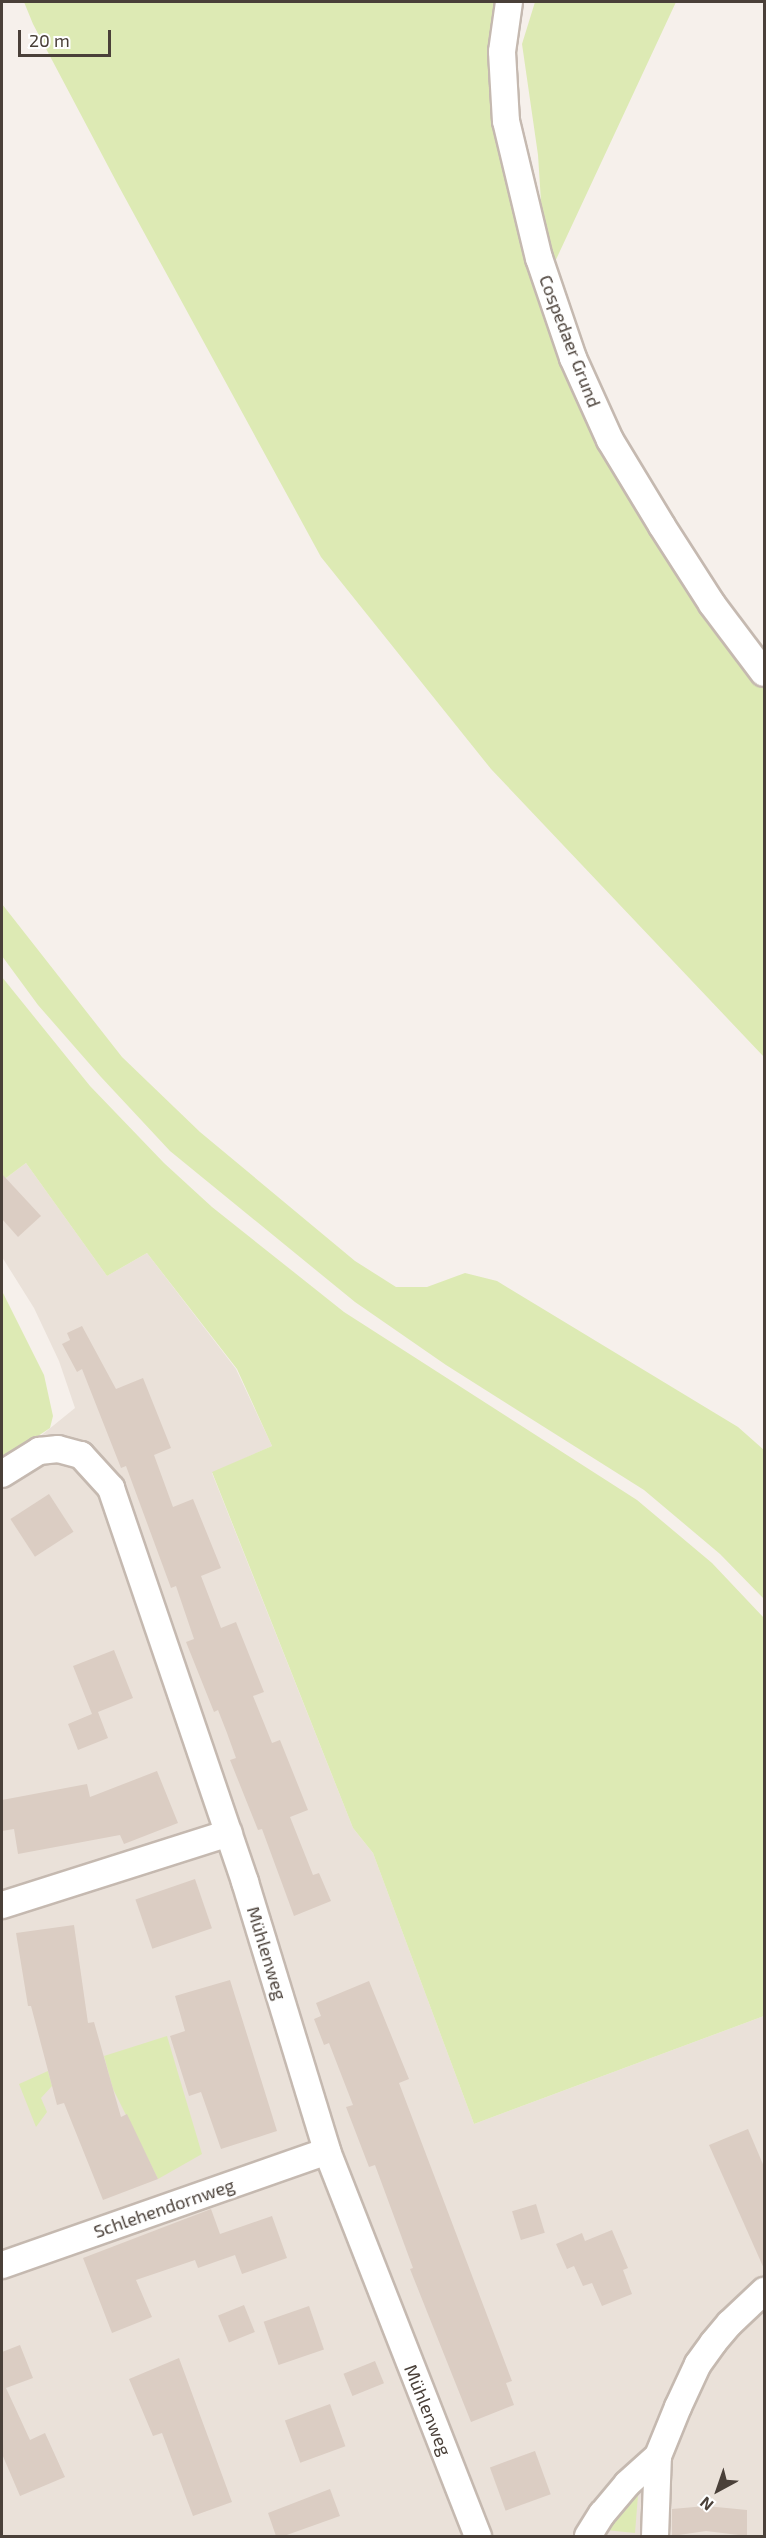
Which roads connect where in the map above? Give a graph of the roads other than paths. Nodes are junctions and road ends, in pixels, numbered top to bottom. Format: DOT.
graph roads {
  1 [pos="509,2"];
  2 [pos="765,673"];
  3 [pos="2,1474"];
  4 [pos="229,1833"];
  5 [pos="2,1905"];
  6 [pos="327,2151"];
  7 [pos="2,2265"];
  8 [pos="765,2292"];
  9 [pos="658,2456"];
  10 [pos="478,2536"];
  11 [pos="588,2536"];
  12 [pos="655,2536"];
  1 -- 2 [label="street, Cospedaer Grund"];
  3 -- 4 [label="street, Mühlenweg"];
  4 -- 5 [label="street"];
  4 -- 6 [label="street, Mühlenweg"];
  6 -- 7 [label="street, Schlehendornweg"];
  6 -- 10 [label="street, Mühlenweg"];
  8 -- 9 [label="street"];
  9 -- 11 [label="street"];
  9 -- 12 [label="street"];
}
